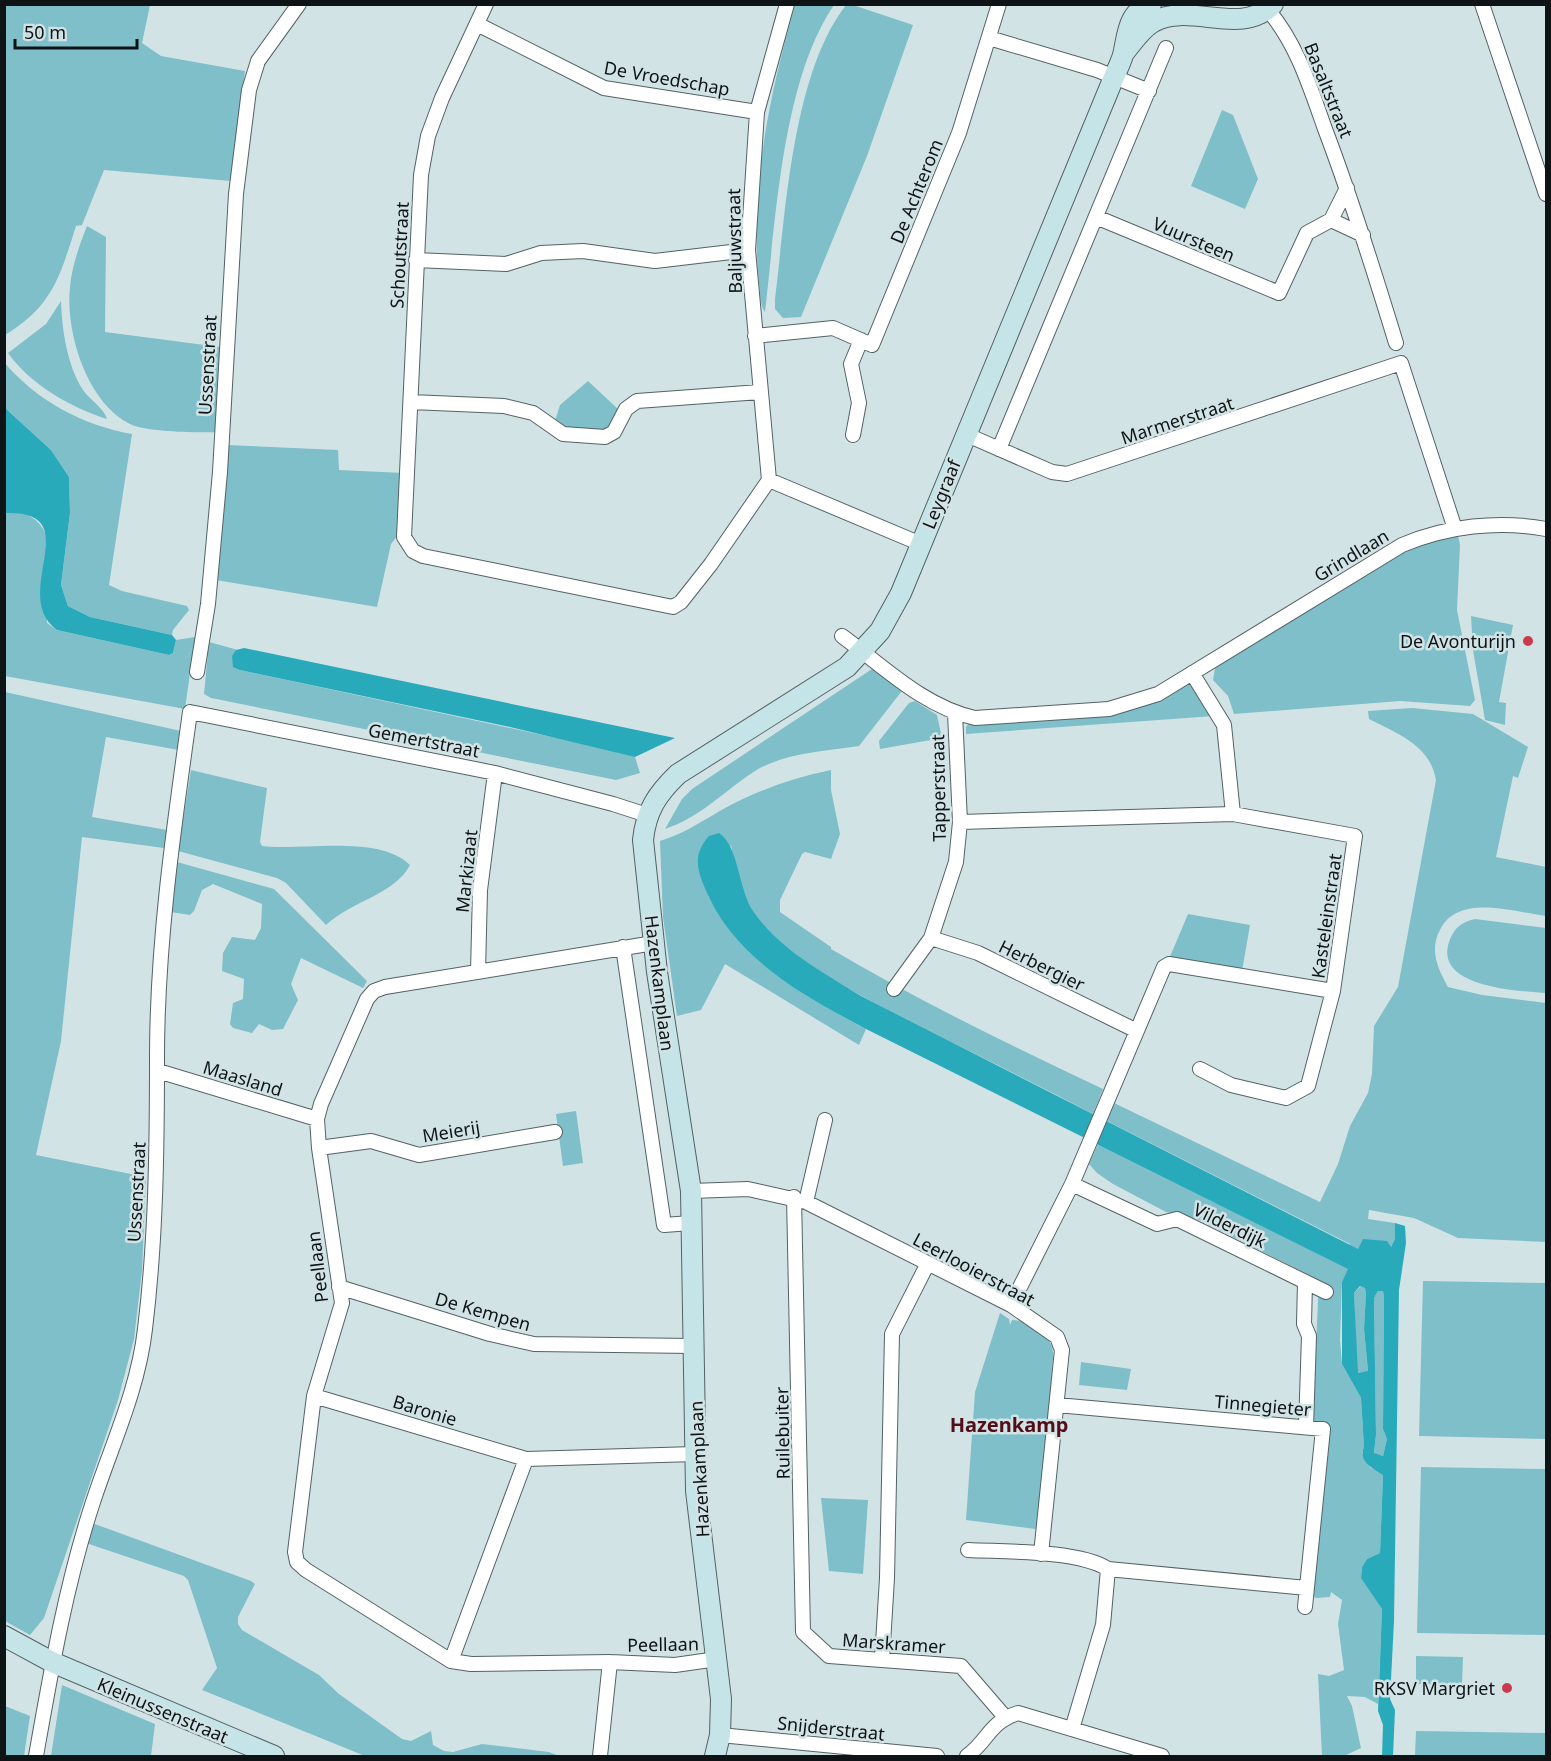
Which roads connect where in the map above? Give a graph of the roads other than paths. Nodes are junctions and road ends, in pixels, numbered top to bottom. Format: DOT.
graph roads {
  1 [pos="299,4"];
  2 [pos="486,4"];
  3 [pos="787,4"];
  4 [pos="999,4"];
  5 [pos="1151,4"];
  6 [pos="1177,4"];
  7 [pos="1482,4"];
  8 [pos="1270,7"];
  9 [pos="1205,15"];
  10 [pos="477,24"];
  11 [pos="989,38"];
  12 [pos="1166,48"];
  13 [pos="1123,56"];
  14 [pos="1121,80"];
  15 [pos="1149,92"];
  16 [pos="757,112"];
  17 [pos="1347,188"];
  18 [pos="1546,194"];
  19 [pos="1096,217"];
  20 [pos="1331,220"];
  21 [pos="1363,235"];
  22 [pos="748,250"];
  23 [pos="416,260"];
  24 [pos="755,336"];
  25 [pos="861,340"];
  26 [pos="1396,343"];
  27 [pos="760,392"];
  28 [pos="411,402"];
  29 [pos="965,434"];
  30 [pos="853,435"];
  31 [pos="999,449"];
  32 [pos="769,480"];
  33 [pos="1455,529"];
  34 [pos="1546,529"];
  35 [pos="921,544"];
  36 [pos="842,636"];
  37 [pos="863,652"];
  38 [pos="197,672"];
  39 [pos="1192,673"];
  40 [pos="190,712"];
  41 [pos="955,713"];
  42 [pos="495,773"];
  43 [pos="1233,814"];
  44 [pos="647,815"];
  45 [pos="960,822"];
  46 [pos="931,938"];
  47 [pos="654,943"];
  48 [pos="623,947"];
  49 [pos="478,972"];
  50 [pos="894,990"];
  51 [pos="1333,991"];
  52 [pos="1135,1030"];
  53 [pos="1200,1069"];
  54 [pos="158,1071"];
  55 [pos="317,1119"];
  56 [pos="825,1120"];
  57 [pos="555,1132"];
  58 [pos="319,1148"];
  59 [pos="1072,1184"];
  60 [pos="691,1191"];
  61 [pos="800,1200"];
  62 [pos="691,1223"];
  63 [pos="927,1264"];
  64 [pos="1305,1282"];
  65 [pos="339,1287"];
  66 [pos="1326,1292"];
  67 [pos="1011,1305"];
  68 [pos="694,1346"];
  69 [pos="314,1396"];
  70 [pos="1057,1405"];
  71 [pos="1306,1427"];
  72 [pos="695,1454"];
  73 [pos="526,1459"];
  74 [pos="968,1550"];
  75 [pos="1041,1554"];
  76 [pos="1108,1569"];
  77 [pos="1307,1588"];
  78 [pos="1305,1607"];
  79 [pos="4,1636"];
  80 [pos="830,1656"];
  81 [pos="717,1659"];
  82 [pos="451,1660"];
  83 [pos="882,1660"];
  84 [pos="52,1662"];
  85 [pos="610,1662"];
  86 [pos="1005,1717"];
  87 [pos="1072,1729"];
  88 [pos="718,1750"];
  89 [pos="803,1750"];
  90 [pos="36,1756"];
  91 [pos="274,1756"];
  92 [pos="600,1756"];
  93 [pos="937,1756"];
  94 [pos="967,1756"];
  95 [pos="1162,1756"];
  1 -- 38 [label="street, Ussenstraat"];
  2 -- 10 [label="street, Schoutstraat"];
  3 -- 16 [label="street, Baljuwstraat"];
  4 -- 11 [label="street, De Achterom"];
  5 -- 13 [label="street, Leygraaf"];
  6 -- 9 [label="street, Leygraaf"];
  7 -- 18 [label="street"];
  8 -- 9 [label="street, Leygraaf"];
  8 -- 17 [label="street, Basaltstraat"];
  9 -- 13 [label="street, Leygraaf"];
  10 -- 16 [label="street, De Vroedschap"];
  10 -- 23 [label="street, Schoutstraat"];
  11 -- 14 [label="street"];
  11 -- 25 [label="street, De Achterom"];
  12 -- 15 [label="street"];
  13 -- 14 [label="street, Leygraaf"];
  14 -- 15 [label="street"];
  14 -- 29 [label="street, Leygraaf"];
  15 -- 19 [label="street"];
  16 -- 22 [label="street, Baljuwstraat"];
  17 -- 20 [label="street"];
  17 -- 21 [label="street, Basaltstraat"];
  19 -- 20 [label="street, Vuursteen"];
  19 -- 31 [label="street"];
  20 -- 21 [label="street"];
  21 -- 26 [label="street, Basaltstraat"];
  22 -- 23 [label="street"];
  22 -- 24 [label="street, Baljuwstraat"];
  23 -- 28 [label="street, Schoutstraat"];
  24 -- 25 [label="street"];
  24 -- 27 [label="street, Baljuwstraat"];
  25 -- 30 [label="street"];
  27 -- 28 [label="street"];
  27 -- 32 [label="street, Baljuwstraat"];
  28 -- 32 [label="street, Schoutstraat"];
  29 -- 31 [label="street, Marmerstraat"];
  29 -- 35 [label="street, Leygraaf"];
  31 -- 33 [label="street, Marmerstraat"];
  32 -- 35 [label="street"];
  33 -- 34 [label="street, Grindlaan"];
  33 -- 39 [label="street, Grindlaan"];
  35 -- 37 [label="street, Leygraaf"];
  36 -- 37 [label="street, Grindlaan"];
  37 -- 41 [label="street, Grindlaan"];
  37 -- 44 [label="street, Leygraaf"];
  39 -- 41 [label="street, Grindlaan"];
  39 -- 43 [label="street"];
  40 -- 42 [label="street, Gemertstraat"];
  40 -- 54 [label="street, Ussenstraat"];
  41 -- 45 [label="street, Tapperstraat"];
  42 -- 44 [label="street, Gemertstraat"];
  42 -- 49 [label="street, Markizaat"];
  43 -- 45 [label="street, Kasteleinstraat"];
  43 -- 51 [label="street, Kasteleinstraat"];
  44 -- 47 [label="street, Hazenkamplaan"];
  45 -- 46 [label="street, Tapperstraat"];
  46 -- 50 [label="street, Tapperstraat"];
  46 -- 52 [label="street, Herbergier"];
  47 -- 48 [label="street, Peellaan"];
  47 -- 60 [label="street, Hazenkamplaan"];
  48 -- 49 [label="street, Peellaan"];
  48 -- 62 [label="street, Hazenkamplaan"];
  49 -- 55 [label="street, Peellaan"];
  51 -- 52 [label="street, Kasteleinstraat"];
  51 -- 53 [label="street"];
  52 -- 59 [label="street, Kasteleinstraat"];
  54 -- 55 [label="street, Maasland"];
  54 -- 84 [label="street, Ussenstraat"];
  55 -- 58 [label="street, Peellaan"];
  56 -- 61 [label="street"];
  57 -- 58 [label="street, Meierij"];
  58 -- 65 [label="street, Peellaan"];
  59 -- 64 [label="street, Vilderdijk"];
  59 -- 67 [label="street, Kasteleinstraat"];
  60 -- 61 [label="street, Leerlooierstraat"];
  60 -- 62 [label="street, Hazenkamplaan"];
  61 -- 63 [label="street, Leerlooierstraat"];
  61 -- 80 [label="street, Ruilebuiter"];
  62 -- 68 [label="street, Hazenkamplaan"];
  63 -- 67 [label="street, Leerlooierstraat"];
  63 -- 83 [label="street"];
  64 -- 66 [label="street, Vilderdijk"];
  64 -- 71 [label="street"];
  65 -- 68 [label="street, De Kempen"];
  65 -- 69 [label="street, Peellaan"];
  67 -- 70 [label="street, Leerlooierstraat"];
  68 -- 72 [label="street, Hazenkamplaan"];
  69 -- 73 [label="street, Baronie"];
  69 -- 82 [label="street, Peellaan"];
  70 -- 71 [label="street, Tinnegieter"];
  70 -- 75 [label="street, Leerlooierstraat"];
  71 -- 77 [label="street, Tinnegieter"];
  72 -- 73 [label="street, Baronie"];
  72 -- 81 [label="street, Hazenkamplaan"];
  73 -- 82 [label="street"];
  74 -- 75 [label="street"];
  75 -- 76 [label="street"];
  76 -- 77 [label="street"];
  76 -- 87 [label="street"];
  77 -- 78 [label="street, Tinnegieter"];
  79 -- 84 [label="street, Kleinussenstraat"];
  80 -- 83 [label="street, Marskramer"];
  81 -- 85 [label="street, Peellaan"];
  81 -- 88 [label="street, Hazenkamplaan"];
  82 -- 85 [label="street, Peellaan"];
  83 -- 86 [label="street, Marskramer"];
  84 -- 90 [label="street, Ussenstraat"];
  84 -- 91 [label="street, Kleinussenstraat"];
  85 -- 92 [label="street, Peellaan"];
  86 -- 87 [label="street"];
  86 -- 94 [label="street"];
  87 -- 95 [label="street"];
  88 -- 89 [label="street, Snijderstraat"];
  89 -- 93 [label="street, Snijderstraat"];
}
